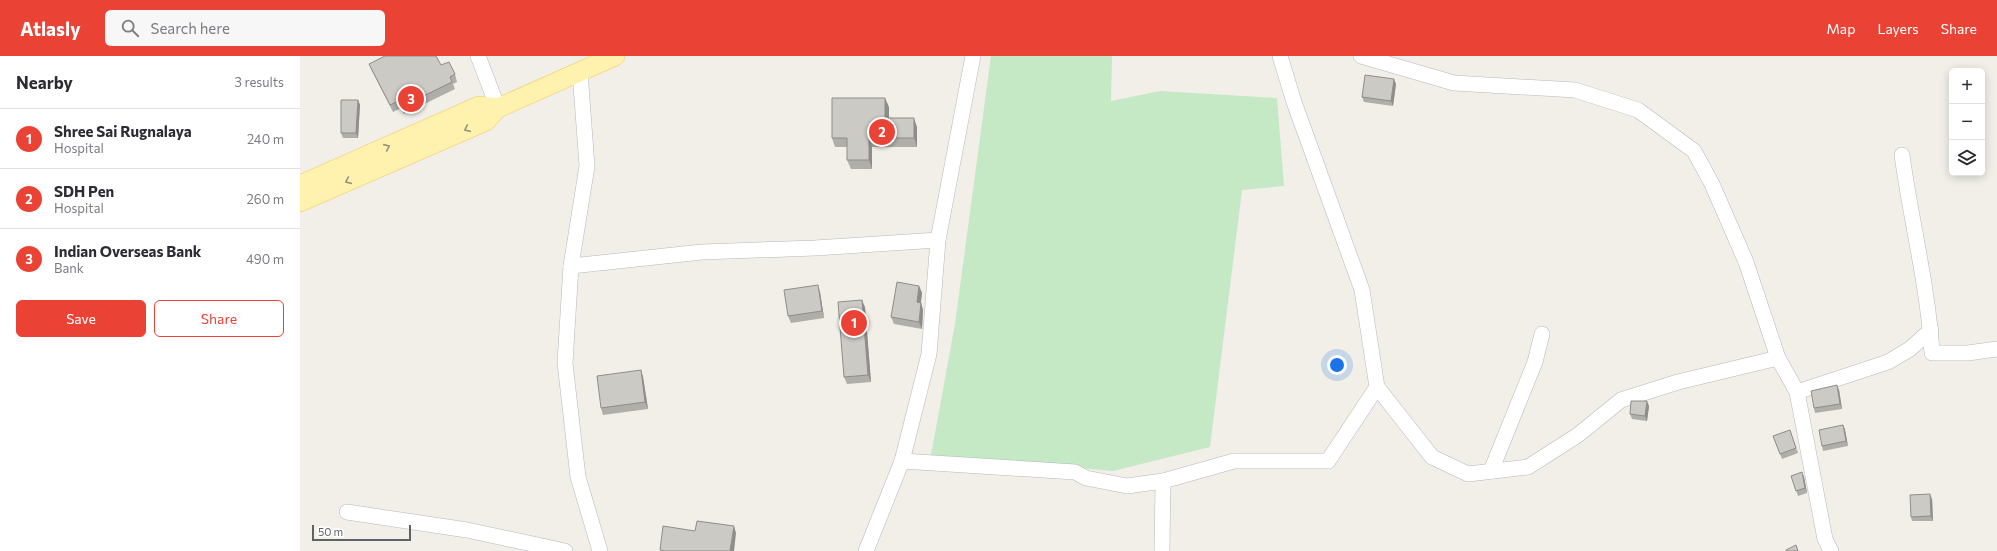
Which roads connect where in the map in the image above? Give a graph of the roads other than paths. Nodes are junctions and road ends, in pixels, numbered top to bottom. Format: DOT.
graph roads {
  1 [pos="478,56"];
  2 [pos="616,56"];
  3 [pos="973,56"];
  4 [pos="1280,56"];
  5 [pos="1361,56"];
  6 [pos="580,72"];
  7 [pos="498,108"];
  8 [pos="1902,155"];
  9 [pos="300,185"];
  10 [pos="300,202"];
  11 [pos="938,240"];
  12 [pos="571,266"];
  13 [pos="1931,330"];
  14 [pos="1542,334"];
  15 [pos="1997,349"];
  16 [pos="1778,358"];
  17 [pos="1377,387"];
  18 [pos="1798,392"];
  19 [pos="902,461"];
  20 [pos="1491,471"];
  21 [pos="1163,481"];
  22 [pos="346,512"];
  23 [pos="565,551"];
  24 [pos="600,551"];
  25 [pos="866,551"];
  26 [pos="1162,551"];
  27 [pos="1831,551"];
  1 -- 7 [label="street"];
  2 -- 6 [label="main road"];
  3 -- 11 [label="street"];
  4 -- 17 [label="street"];
  5 -- 16 [label="street"];
  6 -- 7 [label="main road"];
  6 -- 12 [label="street"];
  9 -- 7 [label="main road, one-way"];
  7 -- 10 [label="main road, one-way"];
  8 -- 13 [label="street"];
  11 -- 12 [label="street"];
  11 -- 19 [label="street"];
  12 -- 24 [label="street"];
  13 -- 15 [label="street"];
  13 -- 18 [label="street"];
  14 -- 20 [label="street"];
  16 -- 18 [label="street"];
  16 -- 20 [label="street"];
  17 -- 20 [label="street"];
  17 -- 21 [label="street"];
  18 -- 27 [label="street"];
  19 -- 21 [label="street"];
  19 -- 25 [label="street"];
  21 -- 26 [label="street"];
  22 -- 23 [label="street"];
}
